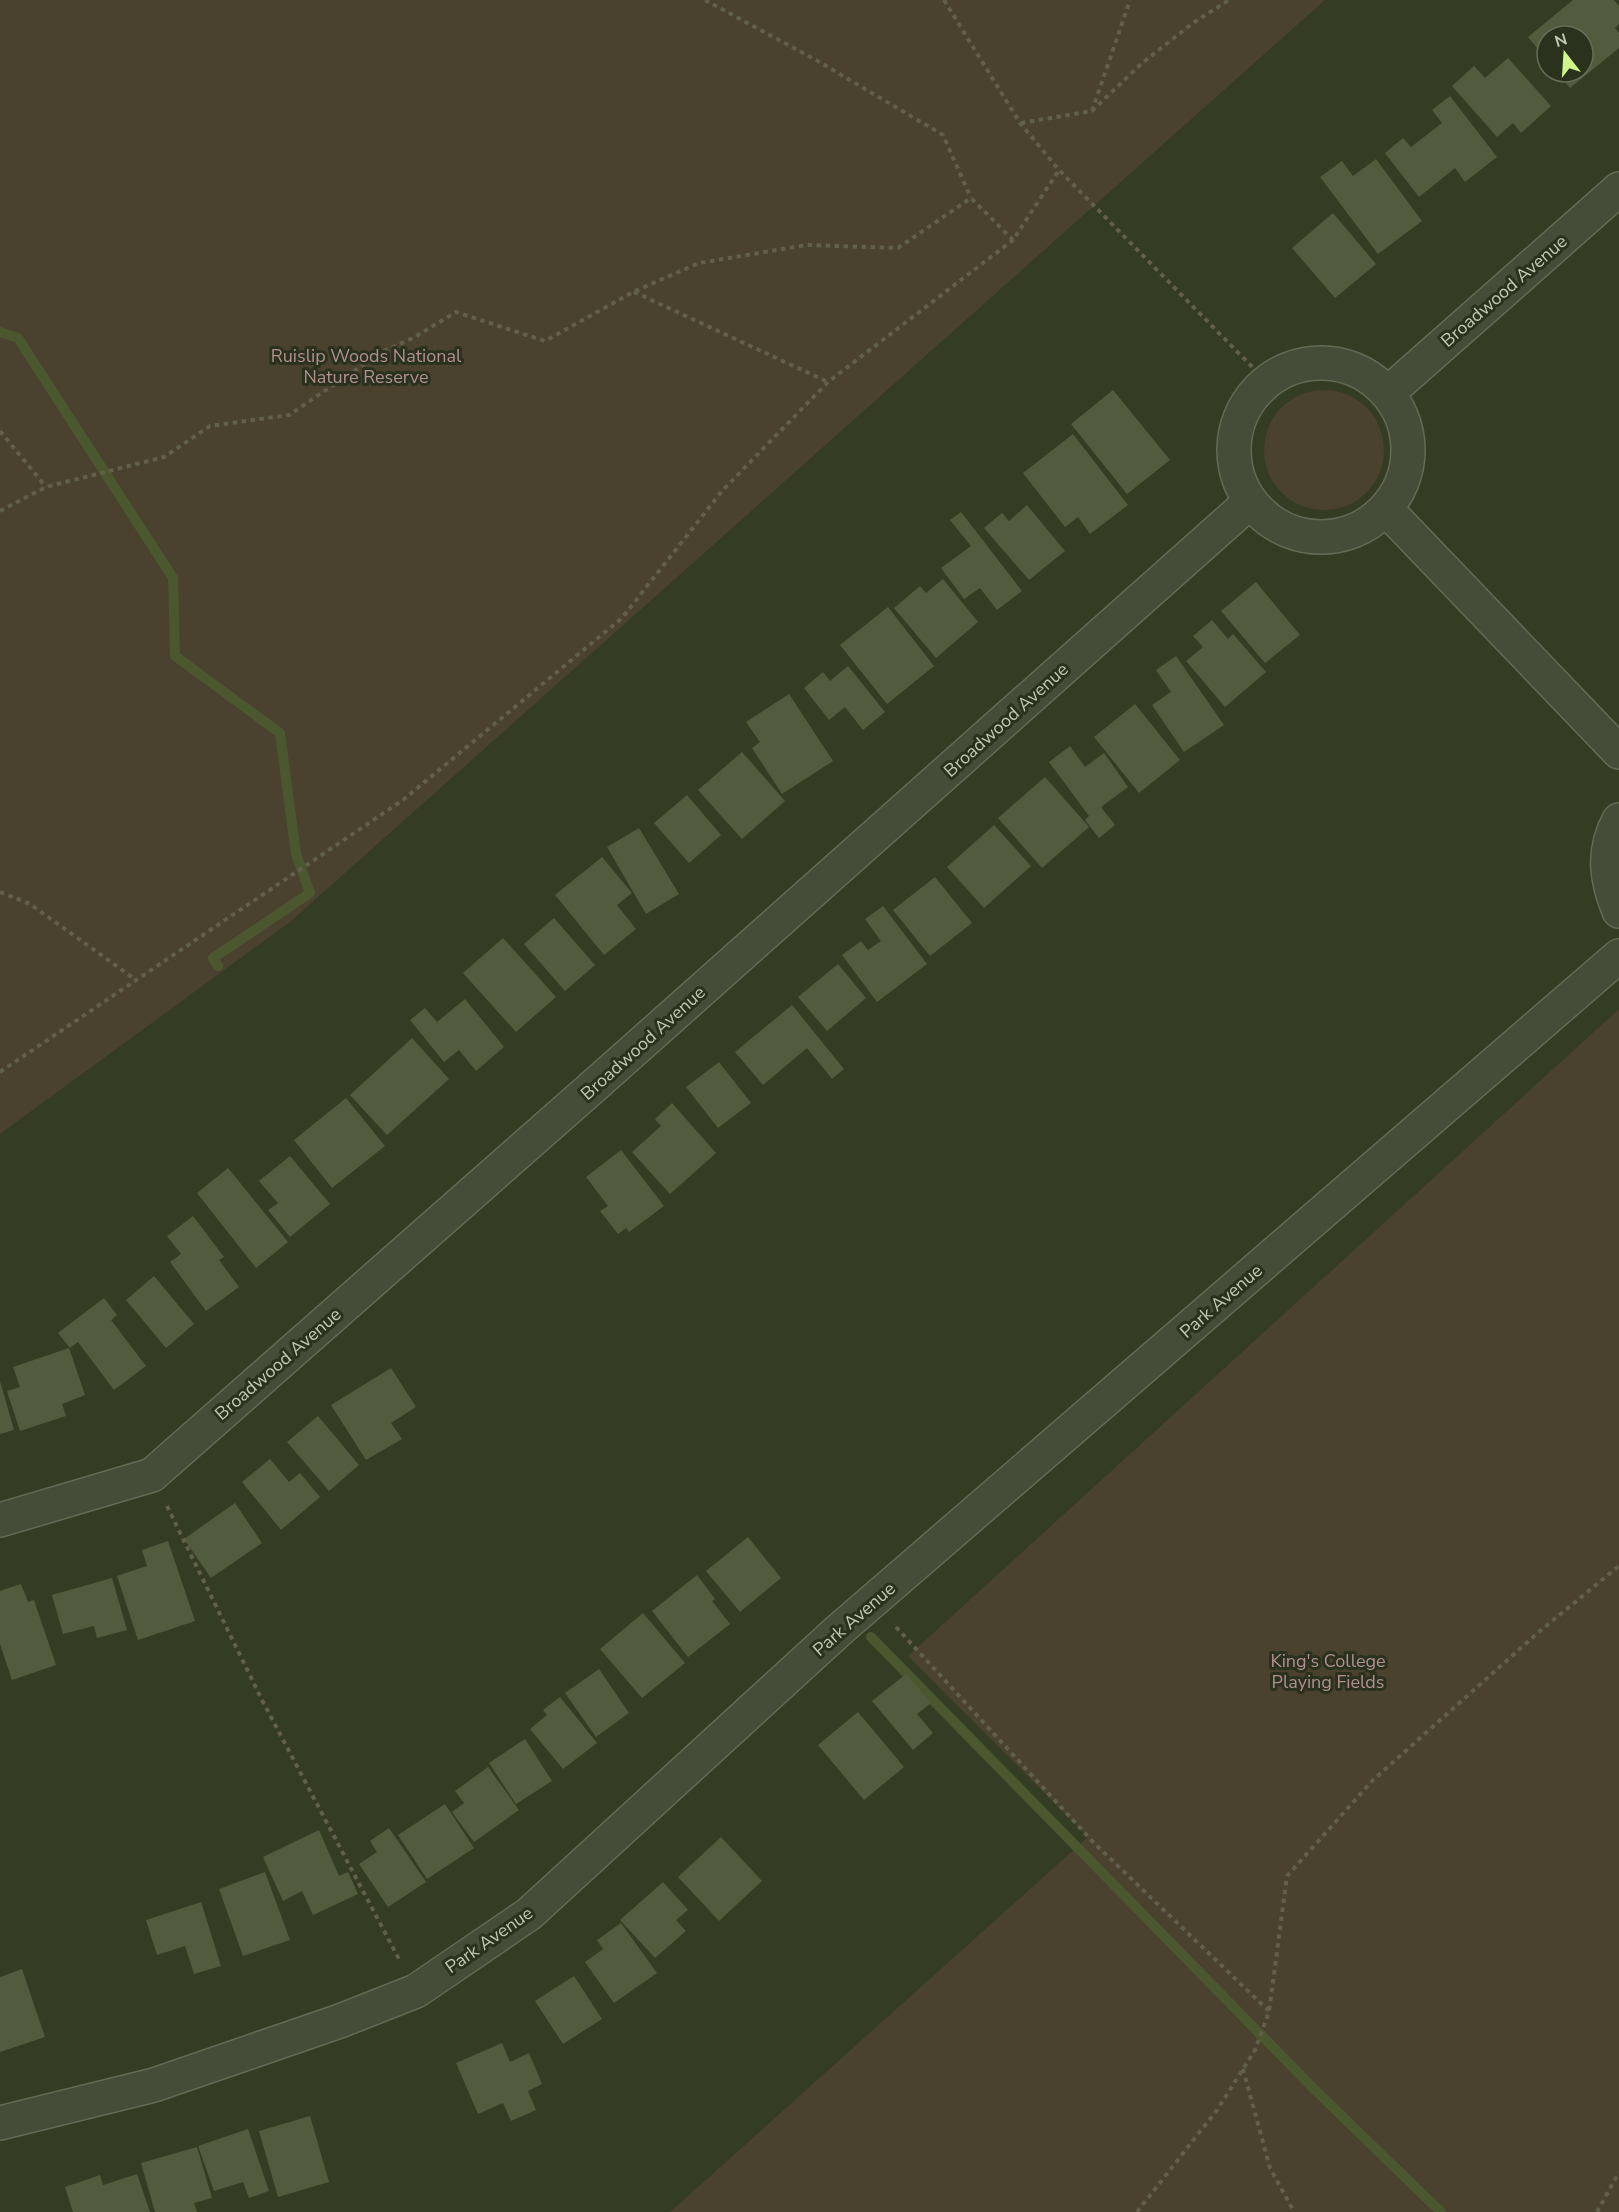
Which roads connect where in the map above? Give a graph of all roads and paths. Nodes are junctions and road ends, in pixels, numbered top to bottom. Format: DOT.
graph roads {
  1 [pos="705,0"];
  2 [pos="944,0"];
  3 [pos="1130,0"];
  4 [pos="1229,0"];
  5 [pos="1092,111"];
  6 [pos="1020,123"];
  7 [pos="1059,170"];
  8 [pos="1619,189"];
  9 [pos="971,198"];
  10 [pos="1013,240"];
  11 [pos="633,292"];
  12 [pos="1266,381"];
  13 [pos="828,382"];
  14 [pos="1388,393"];
  15 [pos="0,431"];
  16 [pos="46,487"];
  17 [pos="1250,502"];
  18 [pos="1386,509"];
  19 [pos="0,511"];
  20 [pos="1619,753"];
  21 [pos="1619,820"];
  22 [pos="0,892"];
  23 [pos="1619,911"];
  24 [pos="1619,956"];
  25 [pos="136,980"];
  26 [pos="0,1072"];
  27 [pos="152,1475"];
  28 [pos="0,1520"];
  29 [pos="1619,1566"];
  30 [pos="873,1602"];
  31 [pos="416,1991"];
  32 [pos="1269,2013"];
  33 [pos="1243,2068"];
  34 [pos="0,2123"];
  35 [pos="1619,2172"];
  36 [pos="1137,2212"];
  37 [pos="1294,2212"];
  38 [pos="1598,2212"];
  1 -- 9 [label="path"];
  2 -- 6 [label="path"];
  3 -- 5 [label="path"];
  4 -- 5 [label="path"];
  5 -- 6 [label="path"];
  6 -- 7 [label="path"];
  7 -- 10 [label="path"];
  7 -- 12 [label="path"];
  8 -- 14 [label="street, Broadwood Avenue"];
  9 -- 10 [label="path"];
  9 -- 11 [label="path"];
  10 -- 13 [label="path"];
  11 -- 13 [label="path"];
  11 -- 16 [label="path"];
  12 -- 14 [label="street"];
  12 -- 17 [label="street"];
  13 -- 25 [label="path"];
  14 -- 18 [label="street"];
  15 -- 16 [label="path"];
  16 -- 19 [label="path"];
  17 -- 18 [label="street"];
  17 -- 27 [label="street, Broadwood Avenue"];
  18 -- 20 [label="street"];
  21 -- 23 [label="street"];
  22 -- 25 [label="path"];
  24 -- 30 [label="street, Park Avenue"];
  25 -- 26 [label="path"];
  27 -- 28 [label="street, Broadwood Avenue"];
  27 -- 31 [label="path"];
  29 -- 32 [label="path"];
  30 -- 31 [label="street, Park Avenue"];
  30 -- 32 [label="path"];
  31 -- 34 [label="street, Park Avenue"];
  32 -- 33 [label="path"];
  33 -- 36 [label="path"];
  33 -- 37 [label="path"];
  35 -- 38 [label="path"];
}
